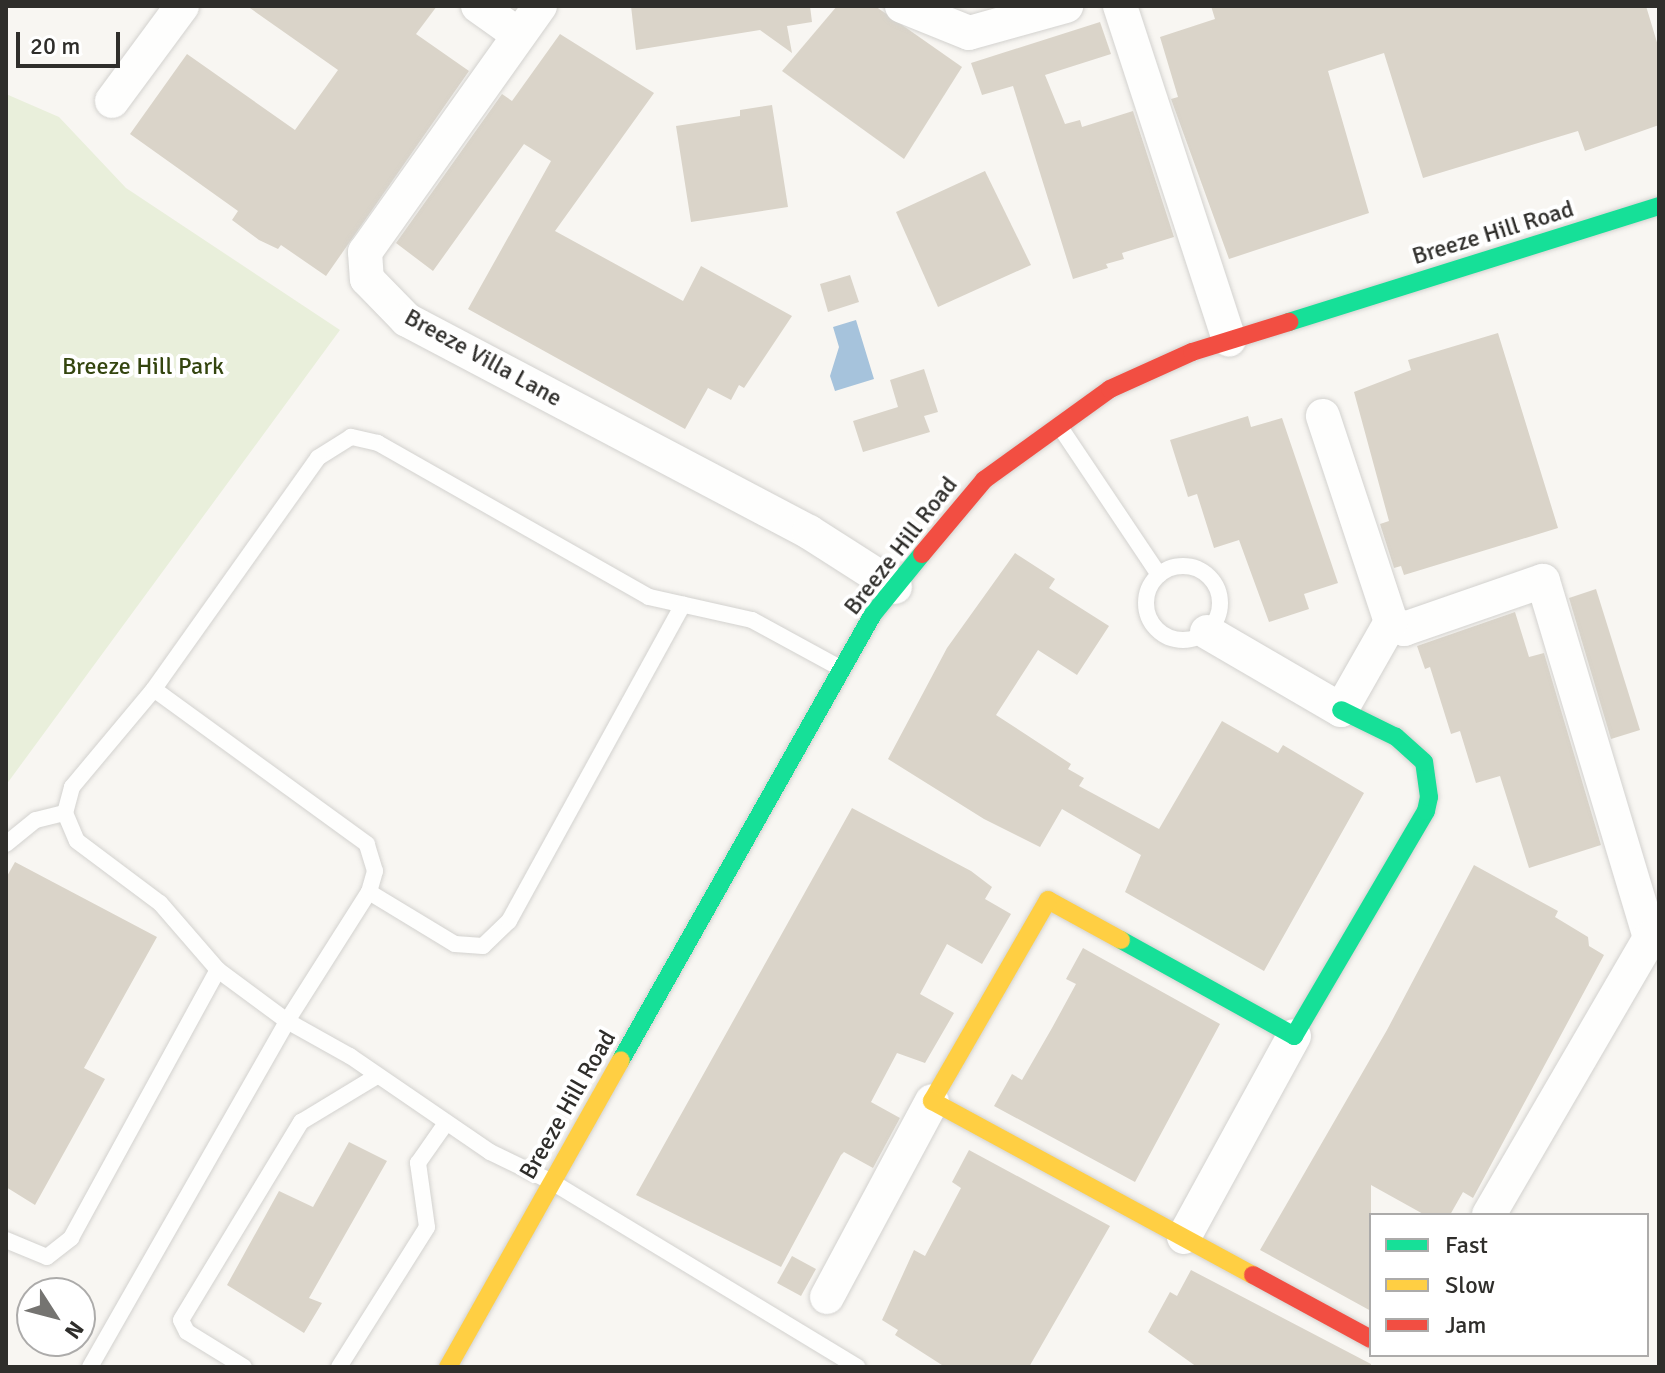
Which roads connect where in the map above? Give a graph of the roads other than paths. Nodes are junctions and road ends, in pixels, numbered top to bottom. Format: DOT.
graph roads {
  1 [pos="182,6"];
  2 [pos="478,6"];
  3 [pos="540,6"];
  4 [pos="902,6"];
  5 [pos="1066,6"];
  6 [pos="1120,6"];
  7 [pos="519,35"];
  8 [pos="112,101"];
  9 [pos="1659,206"];
  10 [pos="1229,340"];
  11 [pos="1323,416"];
  12 [pos="1059,426"];
  13 [pos="1159,575"];
  14 [pos="895,587"];
  15 [pos="683,605"];
  16 [pos="1391,622"];
  17 [pos="1207,632"];
  18 [pos="841,669"];
  19 [pos="154,689"];
  20 [pos="1341,710"];
  21 [pos="65,813"];
  22 [pos="6,844"];
  23 [pos="369,892"];
  24 [pos="218,970"];
  25 [pos="287,1021"];
  26 [pos="1294,1036"];
  27 [pos="377,1076"];
  28 [pos="932,1101"];
  29 [pos="446,1123"];
  30 [pos="552,1182"];
  31 [pos="1490,1213"];
  32 [pos="1184,1237"];
  33 [pos="6,1240"];
  34 [pos="827,1297"];
  35 [pos="1369,1338"];
  36 [pos="90,1367"];
  37 [pos="244,1367"];
  38 [pos="339,1367"];
  39 [pos="448,1367"];
  40 [pos="857,1367"];
  1 -- 8 [label="street"];
  2 -- 7 [label="street"];
  3 -- 7 [label="street, Breeze Villa Lane"];
  4 -- 5 [label="street"];
  6 -- 10 [label="street"];
  7 -- 14 [label="street, Breeze Villa Lane"];
  9 -- 10 [label="street, Breeze Hill Road"];
  10 -- 12 [label="street, Breeze Hill Road"];
  11 -- 16 [label="street"];
  12 -- 13 [label="lane"];
  12 -- 14 [label="street, Breeze Hill Road"];
  13 -- 17 [label="lane"];
  13 -- 17 [label="lane"];
  14 -- 18 [label="street, Breeze Hill Road"];
  15 -- 18 [label="lane"];
  15 -- 19 [label="lane"];
  15 -- 23 [label="lane"];
  16 -- 20 [label="street"];
  16 -- 31 [label="street"];
  17 -- 20 [label="street"];
  18 -- 30 [label="street, Breeze Hill Road"];
  19 -- 21 [label="lane"];
  19 -- 23 [label="lane"];
  20 -- 26 [label="street"];
  21 -- 22 [label="lane"];
  21 -- 24 [label="lane"];
  23 -- 25 [label="lane"];
  24 -- 25 [label="lane"];
  24 -- 33 [label="lane"];
  25 -- 27 [label="lane"];
  25 -- 36 [label="lane"];
  26 -- 28 [label="street"];
  26 -- 32 [label="street"];
  27 -- 29 [label="lane"];
  27 -- 37 [label="lane"];
  28 -- 32 [label="street"];
  28 -- 34 [label="street"];
  29 -- 30 [label="lane"];
  29 -- 38 [label="lane"];
  30 -- 39 [label="street, Breeze Hill Road"];
  30 -- 40 [label="lane"];
  32 -- 35 [label="street"];
}
